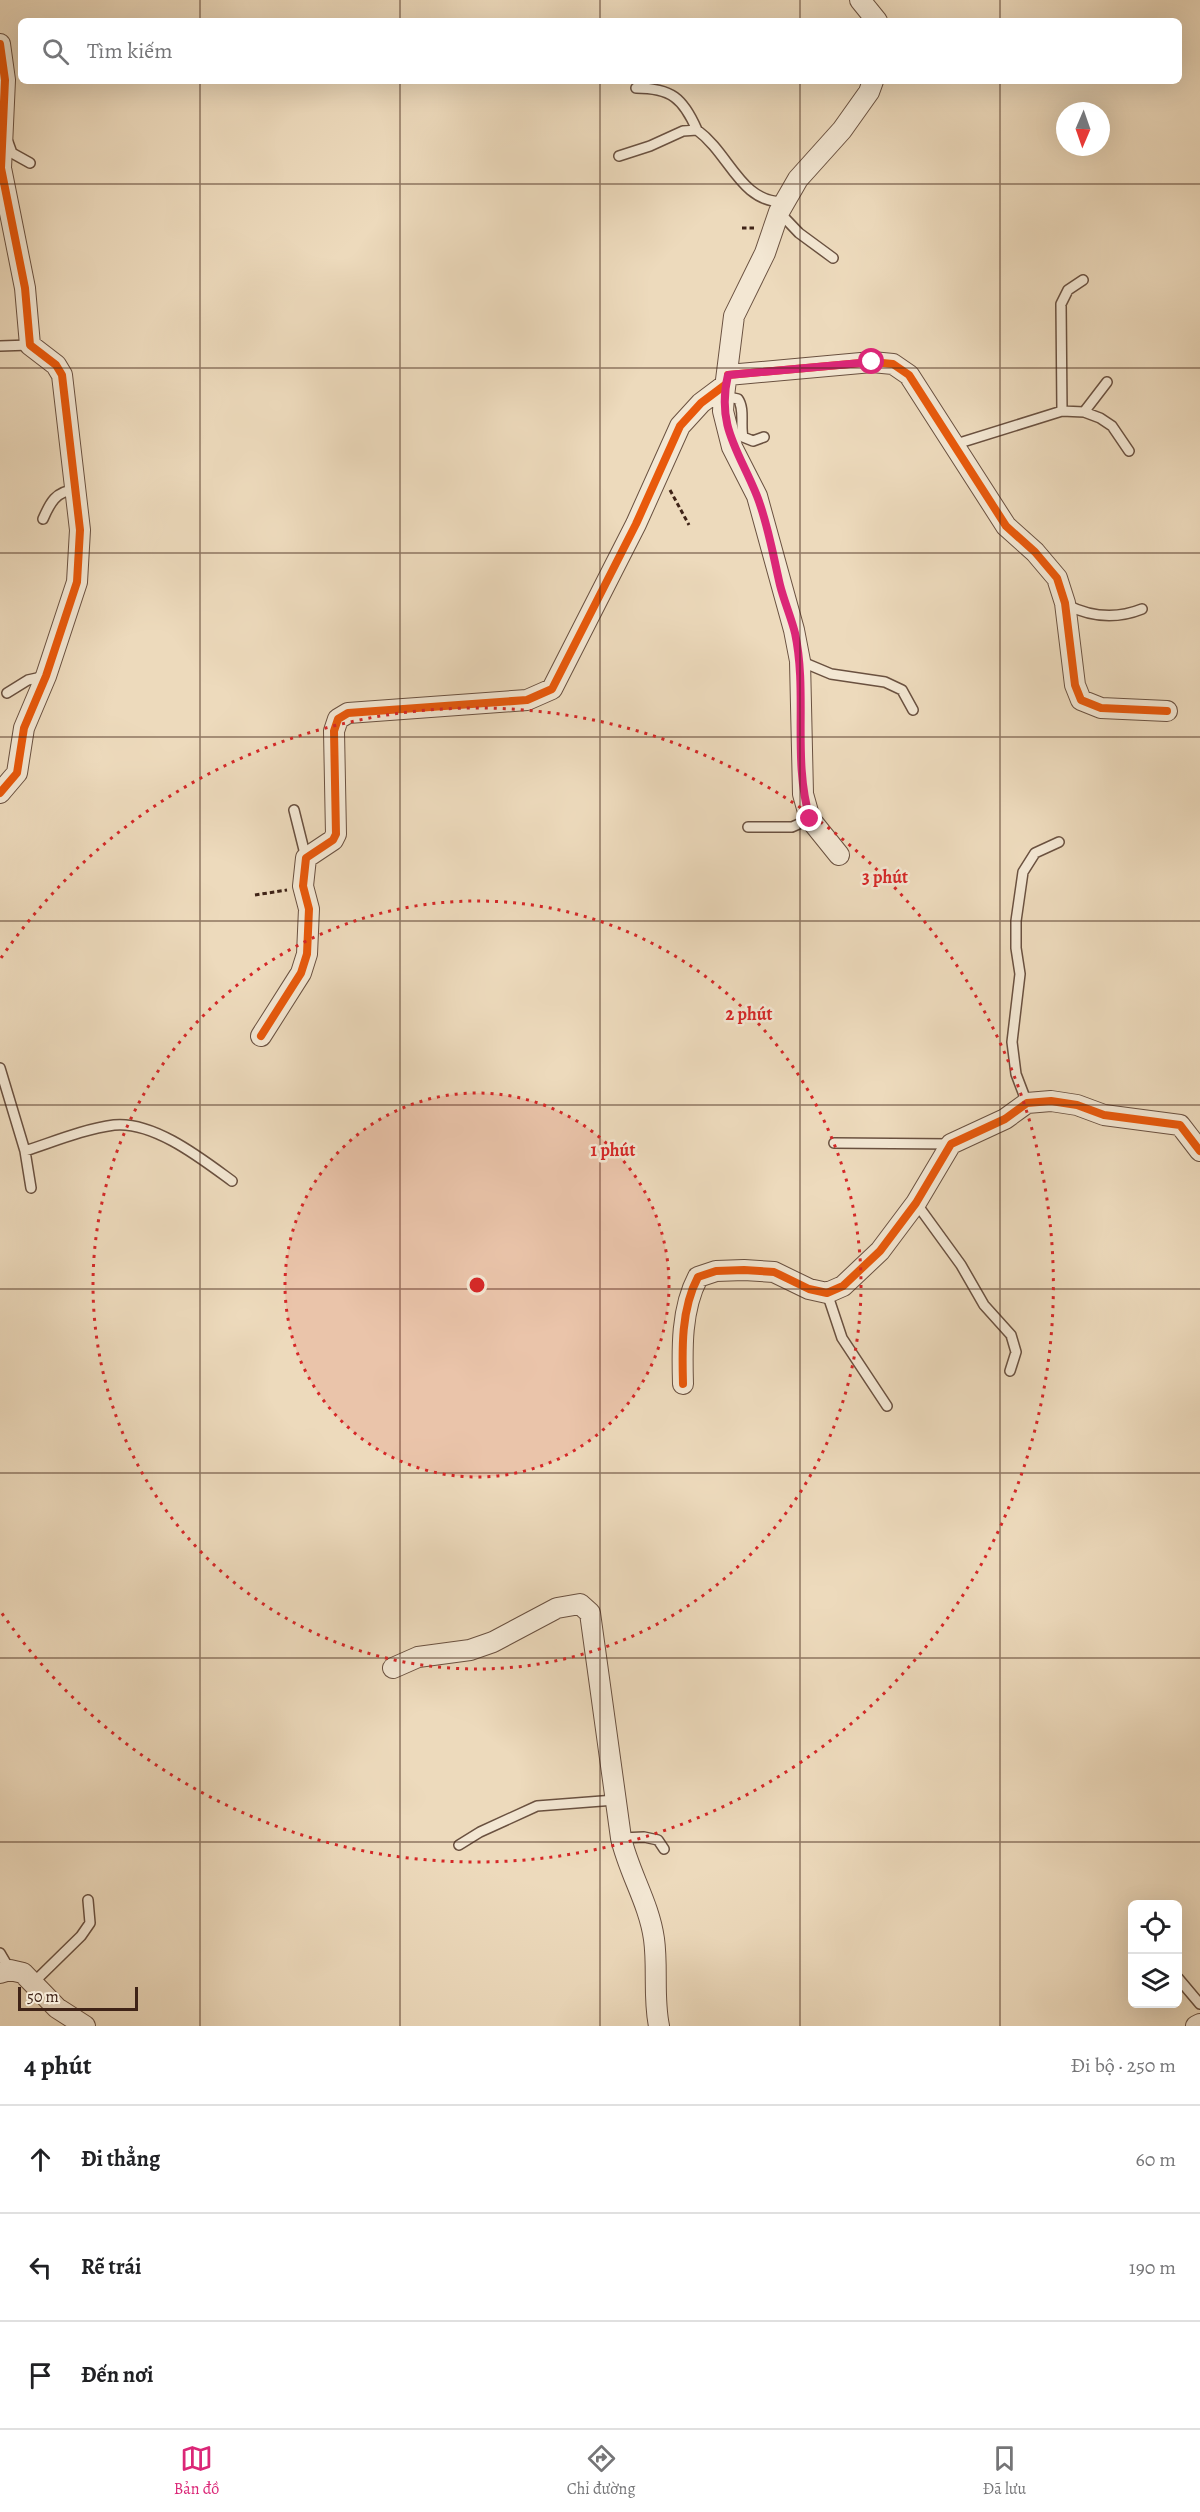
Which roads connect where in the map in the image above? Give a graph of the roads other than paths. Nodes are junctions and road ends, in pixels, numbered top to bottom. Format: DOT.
graph roads {
  1 [pos="860,0"];
  2 [pos="875,18"];
  3 [pos="0,44"];
  4 [pos="0,49"];
  5 [pos="872,84"];
  6 [pos="636,88"];
  7 [pos="1,126"];
  8 [pos="697,130"];
  9 [pos="619,156"];
  10 [pos="30,163"];
  11 [pos="0,168"];
  12 [pos="783,207"];
  13 [pos="833,258"];
  14 [pos="1083,280"];
  15 [pos="30,345"];
  16 [pos="0,346"];
  17 [pos="1107,382"];
  18 [pos="726,385"];
  19 [pos="1062,411"];
  20 [pos="1084,412"];
  21 [pos="764,437"];
  22 [pos="953,445"];
  23 [pos="1129,451"];
  24 [pos="74,490"];
  25 [pos="43,519"];
  26 [pos="1065,603"];
  27 [pos="1142,609"];
  28 [pos="800,660"];
  29 [pos="46,676"];
  30 [pos="7,693"];
  31 [pos="913,711"];
  32 [pos="1167,711"];
  33 [pos="0,793"];
  34 [pos="294,810"];
  35 [pos="810,819"];
  36 [pos="748,827"];
  37 [pos="1059,842"];
  38 [pos="839,855"];
  39 [pos="306,858"];
  40 [pos="261,1036"];
  41 [pos="0,1068"];
  42 [pos="1027,1103"];
  43 [pos="834,1143"];
  44 [pos="951,1144"];
  45 [pos="25,1151"];
  46 [pos="1200,1151"];
  47 [pos="232,1181"];
  48 [pos="31,1188"];
  49 [pos="916,1203"];
  50 [pos="827,1293"];
  51 [pos="1010,1371"];
  52 [pos="683,1384"];
  53 [pos="887,1406"];
  54 [pos="393,1668"];
  55 [pos="615,1800"];
  56 [pos="621,1838"];
  57 [pos="459,1845"];
  58 [pos="664,1849"];
  59 [pos="88,1900"];
  60 [pos="4,1965"];
  61 [pos="33,1983"];
  62 [pos="1182,1983"];
  63 [pos="1200,2004"];
  64 [pos="85,2026"];
  65 [pos="659,2026"];
  1 -- 2 [label="street"];
  3 -- 4 [label="street"];
  4 -- 7 [label="street"];
  5 -- 12 [label="street"];
  6 -- 8 [label="lane"];
  7 -- 10 [label="lane"];
  7 -- 11 [label="street"];
  8 -- 9 [label="lane"];
  8 -- 12 [label="lane"];
  11 -- 15 [label="street"];
  12 -- 13 [label="lane"];
  12 -- 18 [label="street"];
  14 -- 19 [label="lane"];
  15 -- 16 [label="lane"];
  15 -- 24 [label="street"];
  17 -- 20 [label="lane"];
  18 -- 21 [label="lane"];
  18 -- 22 [label="street"];
  18 -- 28 [label="street"];
  18 -- 39 [label="street"];
  19 -- 20 [label="lane"];
  19 -- 22 [label="lane"];
  20 -- 23 [label="lane"];
  22 -- 26 [label="street"];
  24 -- 25 [label="lane"];
  24 -- 29 [label="street"];
  26 -- 27 [label="lane"];
  26 -- 32 [label="street"];
  28 -- 31 [label="lane"];
  28 -- 35 [label="street"];
  29 -- 30 [label="lane"];
  29 -- 33 [label="street"];
  34 -- 39 [label="lane"];
  35 -- 36 [label="lane"];
  35 -- 38 [label="street"];
  37 -- 42 [label="lane"];
  39 -- 40 [label="street"];
  41 -- 45 [label="lane"];
  42 -- 44 [label="street"];
  42 -- 46 [label="street"];
  43 -- 44 [label="lane"];
  44 -- 49 [label="street"];
  45 -- 47 [label="lane"];
  45 -- 48 [label="lane"];
  49 -- 50 [label="street"];
  49 -- 51 [label="lane"];
  50 -- 52 [label="street"];
  50 -- 53 [label="lane"];
  54 -- 55 [label="street"];
  55 -- 56 [label="street"];
  55 -- 57 [label="lane"];
  56 -- 58 [label="lane"];
  56 -- 65 [label="street"];
  59 -- 61 [label="lane"];
  60 -- 61 [label="street"];
  61 -- 64 [label="street"];
  62 -- 63 [label="lane"];
}
